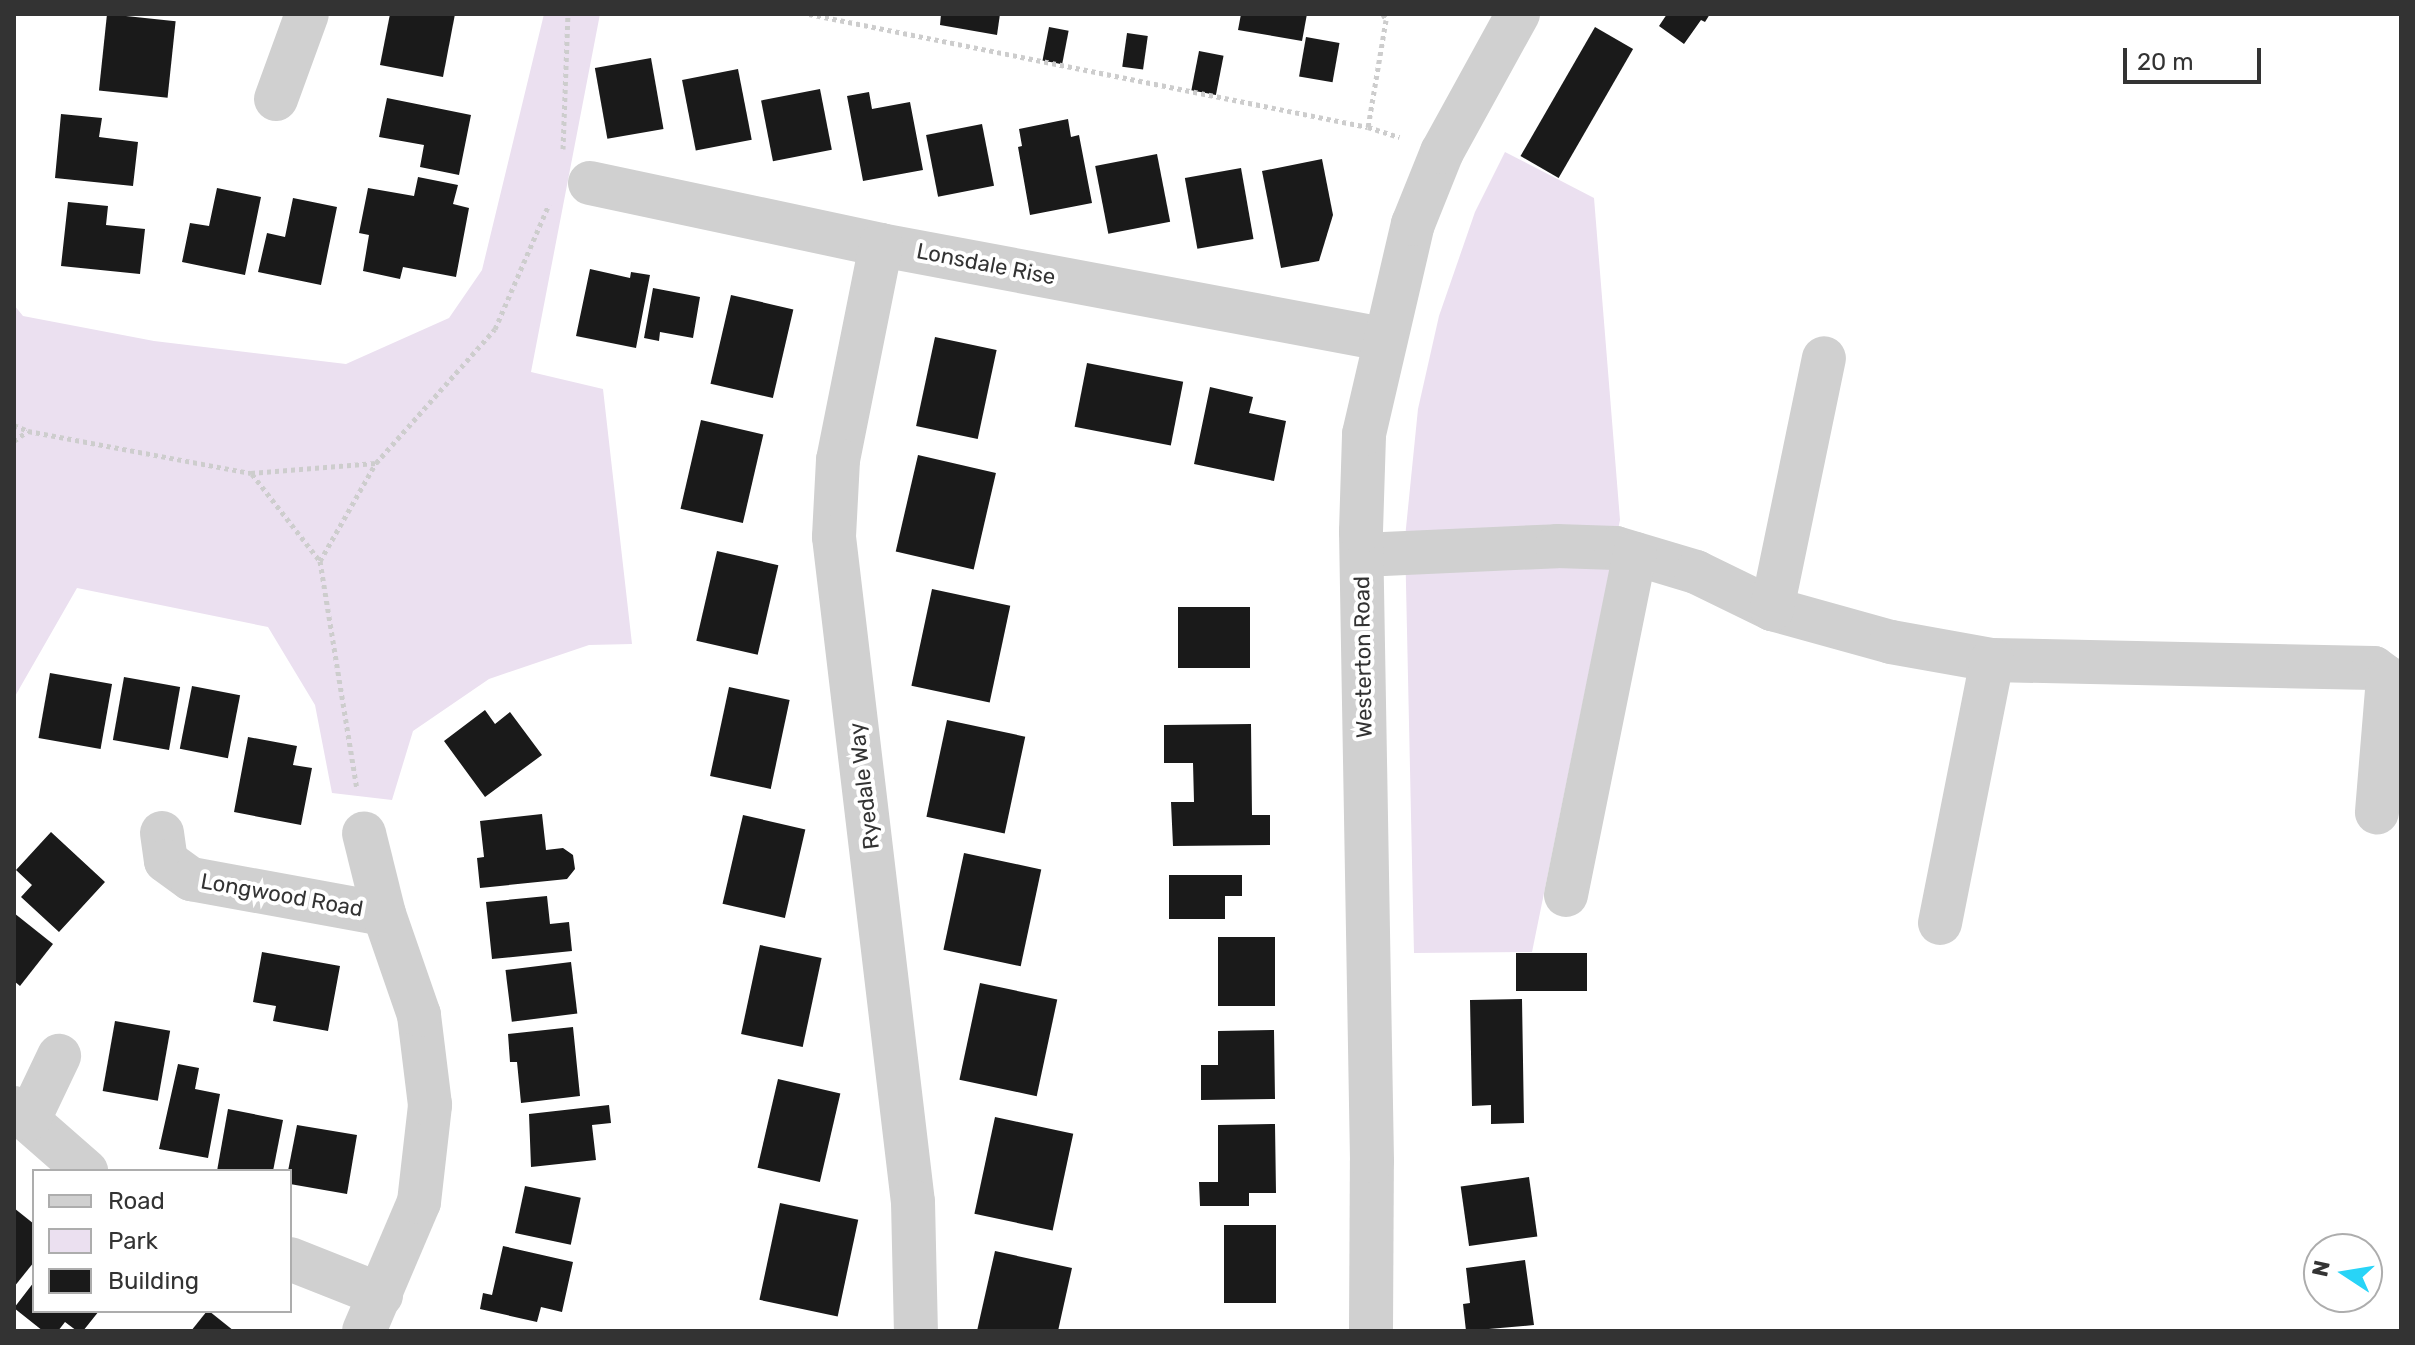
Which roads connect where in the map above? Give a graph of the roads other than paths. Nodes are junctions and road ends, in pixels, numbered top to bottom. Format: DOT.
graph roads {
  1 [pos="307,14"];
  2 [pos="1518,14"];
  3 [pos="276,99"];
  4 [pos="569,178"];
  5 [pos="881,245"];
  6 [pos="1383,339"];
  7 [pos="1824,358"];
  8 [pos="1635,554"];
  9 [pos="1362,555"];
  10 [pos="1772,609"];
  11 [pos="1992,660"];
  12 [pos="2377,813"];
  13 [pos="162,833"];
  14 [pos="364,833"];
  15 [pos="1566,895"];
  16 [pos="384,914"];
  17 [pos="1940,923"];
  18 [pos="59,1056"];
  19 [pos="22,1114"];
  20 [pos="84,1169"];
  21 [pos="292,1260"];
  22 [pos="372,1313"];
  23 [pos="916,1331"];
  24 [pos="1371,1331"];
  1 -- 3 [label="street"];
  2 -- 6 [label="street, Westerton Road"];
  4 -- 5 [label="street, Lonsdale Rise"];
  5 -- 6 [label="street, Lonsdale Rise"];
  5 -- 23 [label="street, Ryedale Way"];
  6 -- 9 [label="street, Westerton Road"];
  7 -- 10 [label="street"];
  8 -- 9 [label="street"];
  8 -- 10 [label="street"];
  8 -- 15 [label="street"];
  9 -- 24 [label="street, Westerton Road"];
  10 -- 11 [label="street"];
  11 -- 12 [label="street"];
  11 -- 17 [label="street"];
  13 -- 16 [label="street, Longwood Road"];
  14 -- 16 [label="street, Longwood Road"];
  16 -- 22 [label="street, Longwood Road"];
  18 -- 19 [label="street"];
  19 -- 20 [label="street"];
  21 -- 22 [label="street"];
}
